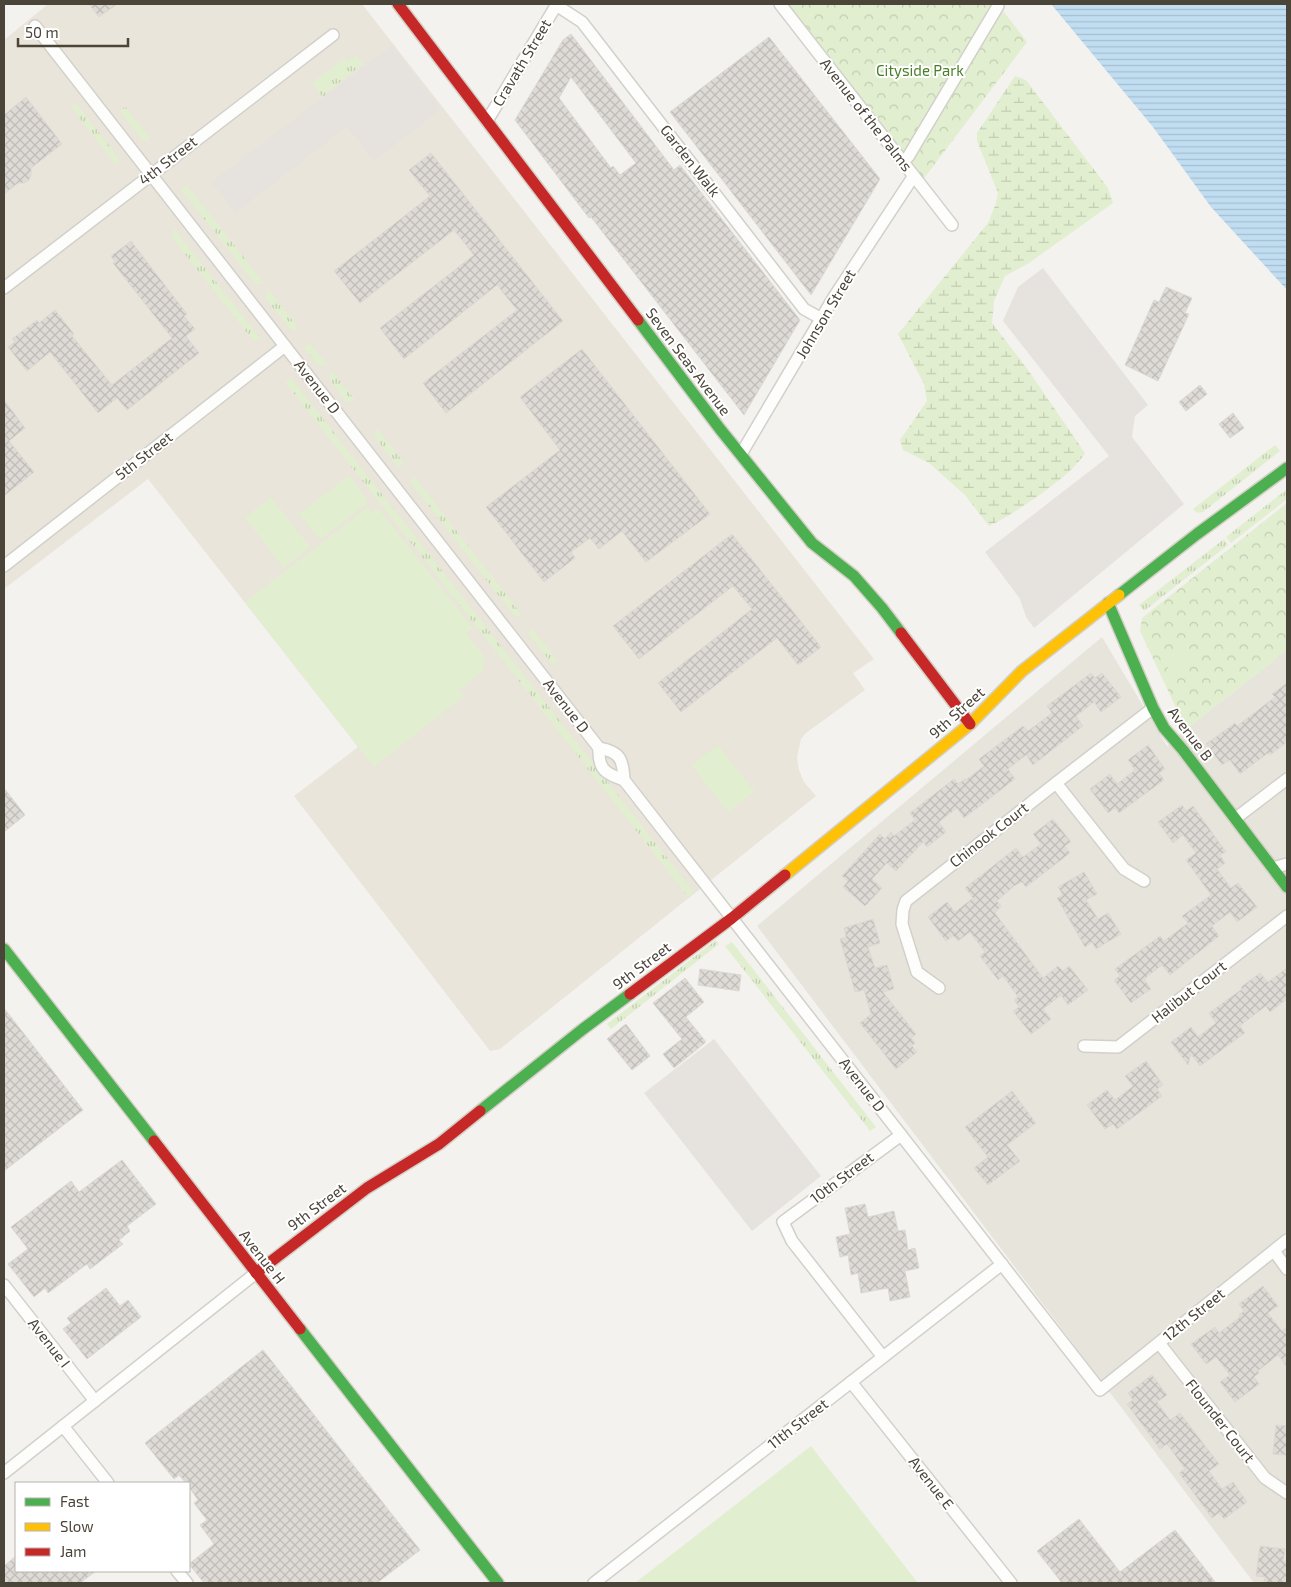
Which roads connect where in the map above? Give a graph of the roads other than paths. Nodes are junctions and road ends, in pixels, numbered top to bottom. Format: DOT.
graph roads {
  1 [pos="398,4"];
  2 [pos="780,4"];
  3 [pos="557,5"];
  4 [pos="998,6"];
  5 [pos="35,26"];
  6 [pos="333,34"];
  7 [pos="487,121"];
  8 [pos="908,157"];
  9 [pos="151,174"];
  10 [pos="913,177"];
  11 [pos="952,225"];
  12 [pos="4,288"];
  13 [pos="822,319"];
  14 [pos="284,346"];
  15 [pos="742,454"];
  16 [pos="1287,468"];
  17 [pos="4,566"];
  18 [pos="1108,604"];
  19 [pos="1153,708"];
  20 [pos="970,724"];
  21 [pos="599,748"];
  22 [pos="1287,779"];
  23 [pos="624,780"];
  24 [pos="1056,783"];
  25 [pos="1236,818"];
  26 [pos="1287,864"];
  27 [pos="1273,868"];
  28 [pos="1144,881"];
  29 [pos="1287,887"];
  30 [pos="1287,916"];
  31 [pos="732,918"];
  32 [pos="4,949"];
  33 [pos="939,988"];
  34 [pos="1084,1046"];
  35 [pos="901,1135"];
  36 [pos="1287,1240"];
  37 [pos="1274,1251"];
  38 [pos="1002,1264"];
  39 [pos="1287,1270"];
  40 [pos="256,1273"];
  41 [pos="4,1285"];
  42 [pos="1159,1343"];
  43 [pos="883,1357"];
  44 [pos="851,1382"];
  45 [pos="1100,1390"];
  46 [pos="95,1401"];
  47 [pos="63,1426"];
  48 [pos="4,1474"];
  49 [pos="107,1482"];
  50 [pos="1287,1493"];
  51 [pos="178,1572"];
  52 [pos="187,1583"];
  53 [pos="498,1583"];
  54 [pos="594,1583"];
  55 [pos="1011,1583"];
  1 -- 7 [label="street, Seven Seas Avenue"];
  2 -- 10 [label="street, Avenue of the Palms"];
  3 -- 7 [label="street, Cravath Street"];
  3 -- 13 [label="street, Garden Walk"];
  4 -- 8 [label="street"];
  5 -- 9 [label="street, Avenue D"];
  6 -- 9 [label="street, 4th Street"];
  7 -- 15 [label="street, Seven Seas Avenue"];
  9 -- 12 [label="street, 4th Street"];
  9 -- 14 [label="street, Avenue D"];
  10 -- 11 [label="street, Avenue of the Palms"];
  10 -- 13 [label="street, Johnson Street"];
  13 -- 15 [label="street, Johnson Street"];
  14 -- 17 [label="street, 5th Street"];
  14 -- 21 [label="street, Avenue D"];
  15 -- 20 [label="street, Seven Seas Avenue"];
  16 -- 18 [label="street, 9th Street"];
  18 -- 19 [label="street, Avenue B"];
  18 -- 20 [label="street, 9th Street"];
  19 -- 24 [label="street, Chinook Court"];
  19 -- 25 [label="street, Avenue B"];
  20 -- 31 [label="street, 9th Street"];
  21 -- 23 [label="street, Avenue D"];
  21 -- 23 [label="street, Avenue D"];
  22 -- 25 [label="street"];
  23 -- 31 [label="street, Avenue D"];
  24 -- 28 [label="street"];
  24 -- 33 [label="street, Chinook Court"];
  25 -- 27 [label="street, Avenue B"];
  26 -- 27 [label="street"];
  27 -- 29 [label="street, Avenue B"];
  30 -- 34 [label="street, Halibut Court"];
  31 -- 35 [label="street, Avenue D"];
  31 -- 40 [label="street, 9th Street"];
  32 -- 40 [label="street, Avenue H"];
  35 -- 38 [label="street, Avenue D"];
  35 -- 43 [label="street, 10th Street"];
  36 -- 37 [label="street, 12th Street"];
  37 -- 39 [label="street"];
  37 -- 42 [label="street, 12th Street"];
  38 -- 43 [label="street, 11th Street"];
  38 -- 45 [label="street, Avenue D"];
  40 -- 46 [label="street, 9th Street"];
  40 -- 53 [label="street, Avenue H"];
  41 -- 46 [label="street, Avenue I"];
  42 -- 45 [label="street, 12th Street"];
  42 -- 50 [label="street, Flounder Court"];
  43 -- 44 [label="street, 11th Street"];
  44 -- 54 [label="street, 11th Street"];
  44 -- 55 [label="street, Avenue E"];
  46 -- 47 [label="street, 9th Street"];
  47 -- 48 [label="street, 9th Street"];
  47 -- 49 [label="street"];
  51 -- 52 [label="street"];
}
